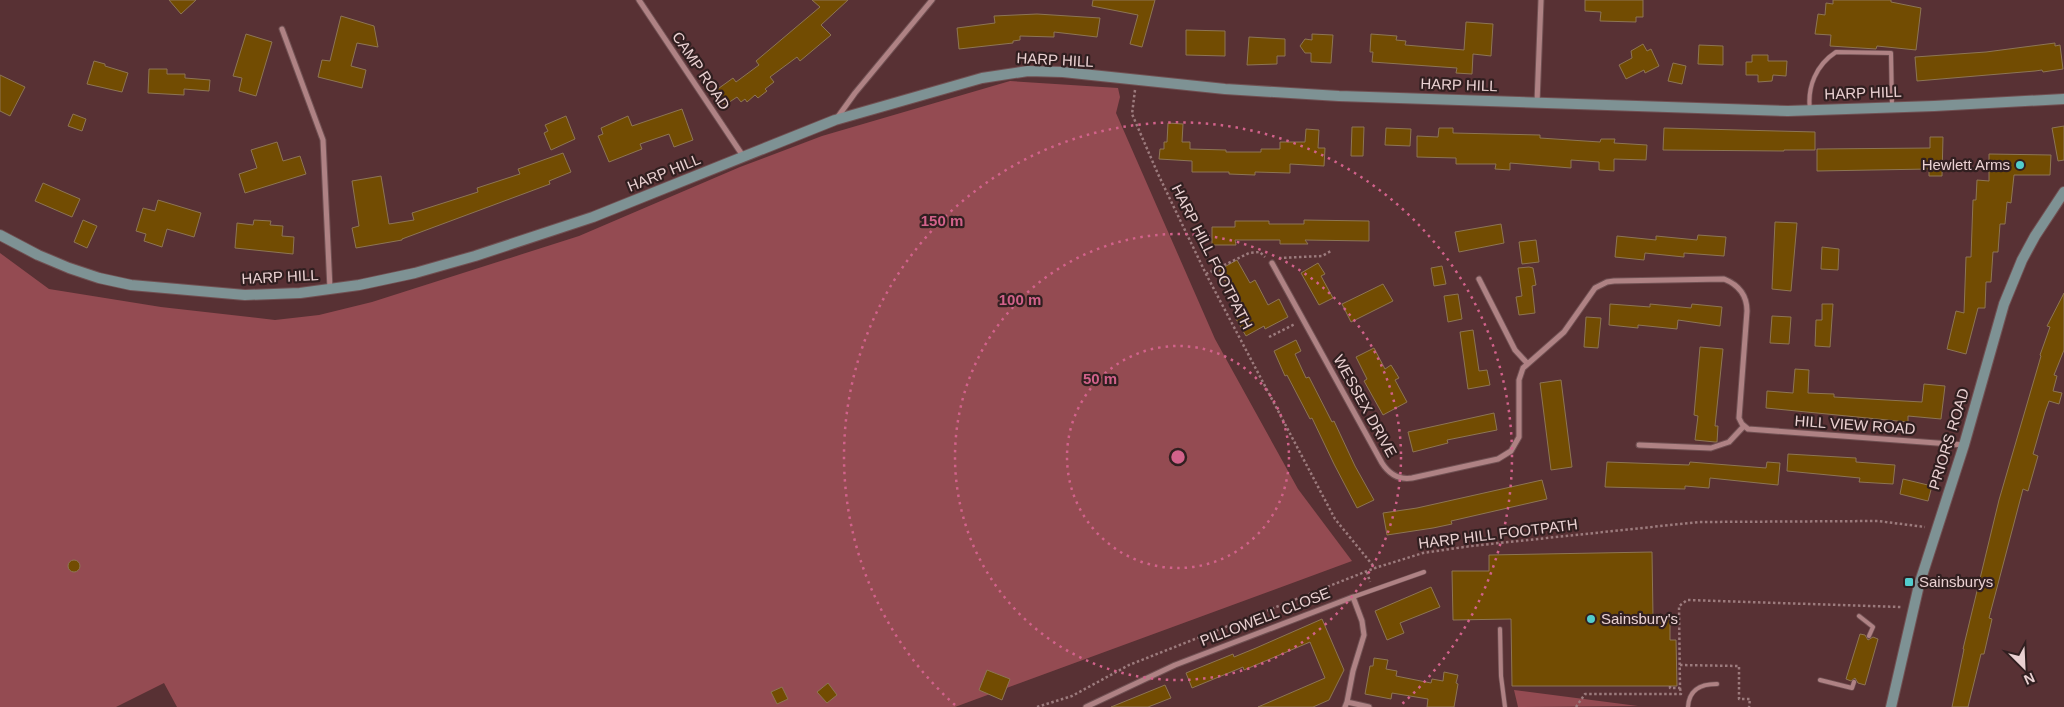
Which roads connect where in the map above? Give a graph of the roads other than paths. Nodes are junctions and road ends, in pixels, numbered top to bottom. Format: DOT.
graph roads {
  1 [pos="638,0"];
  2 [pos="932,0"];
  3 [pos="1541,0"];
  4 [pos="282,29"];
  5 [pos="2064,99"];
  6 [pos="1537,103"];
  7 [pos="1892,108"];
  8 [pos="1810,110"];
  9 [pos="835,120"];
  10 [pos="742,156"];
  11 [pos="2064,192"];
  12 [pos="0,235"];
  13 [pos="1272,263"];
  14 [pos="1479,279"];
  15 [pos="330,289"];
  16 [pos="1527,363"];
  17 [pos="1744,426"];
  18 [pos="1964,444"];
  19 [pos="1639,445"];
  20 [pos="1424,572"];
  21 [pos="1353,597"];
  22 [pos="1859,616"];
  23 [pos="1500,629"];
  24 [pos="1869,636"];
  25 [pos="1820,680"];
  26 [pos="1854,682"];
  27 [pos="1717,684"];
  28 [pos="1346,705"];
  29 [pos="1086,707"];
  30 [pos="1370,707"];
  31 [pos="1505,707"];
  32 [pos="1688,707"];
  33 [pos="1891,707"];
  1 -- 10 [label="street, CAMP ROAD"];
  2 -- 9 [label="street"];
  3 -- 6 [label="street"];
  4 -- 15 [label="street"];
  5 -- 7 [label="street, HARP HILL"];
  6 -- 8 [label="street, HARP HILL"];
  6 -- 9 [label="street, HARP HILL"];
  7 -- 8 [label="street, HARP HILL"];
  7 -- 8 [label="lane"];
  9 -- 10 [label="street, HARP HILL"];
  10 -- 15 [label="street, HARP HILL"];
  11 -- 18 [label="street, PRIORS ROAD"];
  12 -- 15 [label="street, HARP HILL"];
  13 -- 16 [label="street, WESSEX DRIVE"];
  14 -- 16 [label="street"];
  16 -- 17 [label="street"];
  17 -- 18 [label="street, HILL VIEW ROAD"];
  17 -- 19 [label="street"];
  18 -- 33 [label="street, PRIORS ROAD"];
  20 -- 21 [label="lane"];
  21 -- 28 [label="street, PILLOWELL CLOSE"];
  21 -- 29 [label="street, PILLOWELL CLOSE"];
  22 -- 24 [label="lane"];
  23 -- 31 [label="lane"];
  25 -- 26 [label="lane"];
  27 -- 32 [label="lane"];
  28 -- 30 [label="street"];
}
